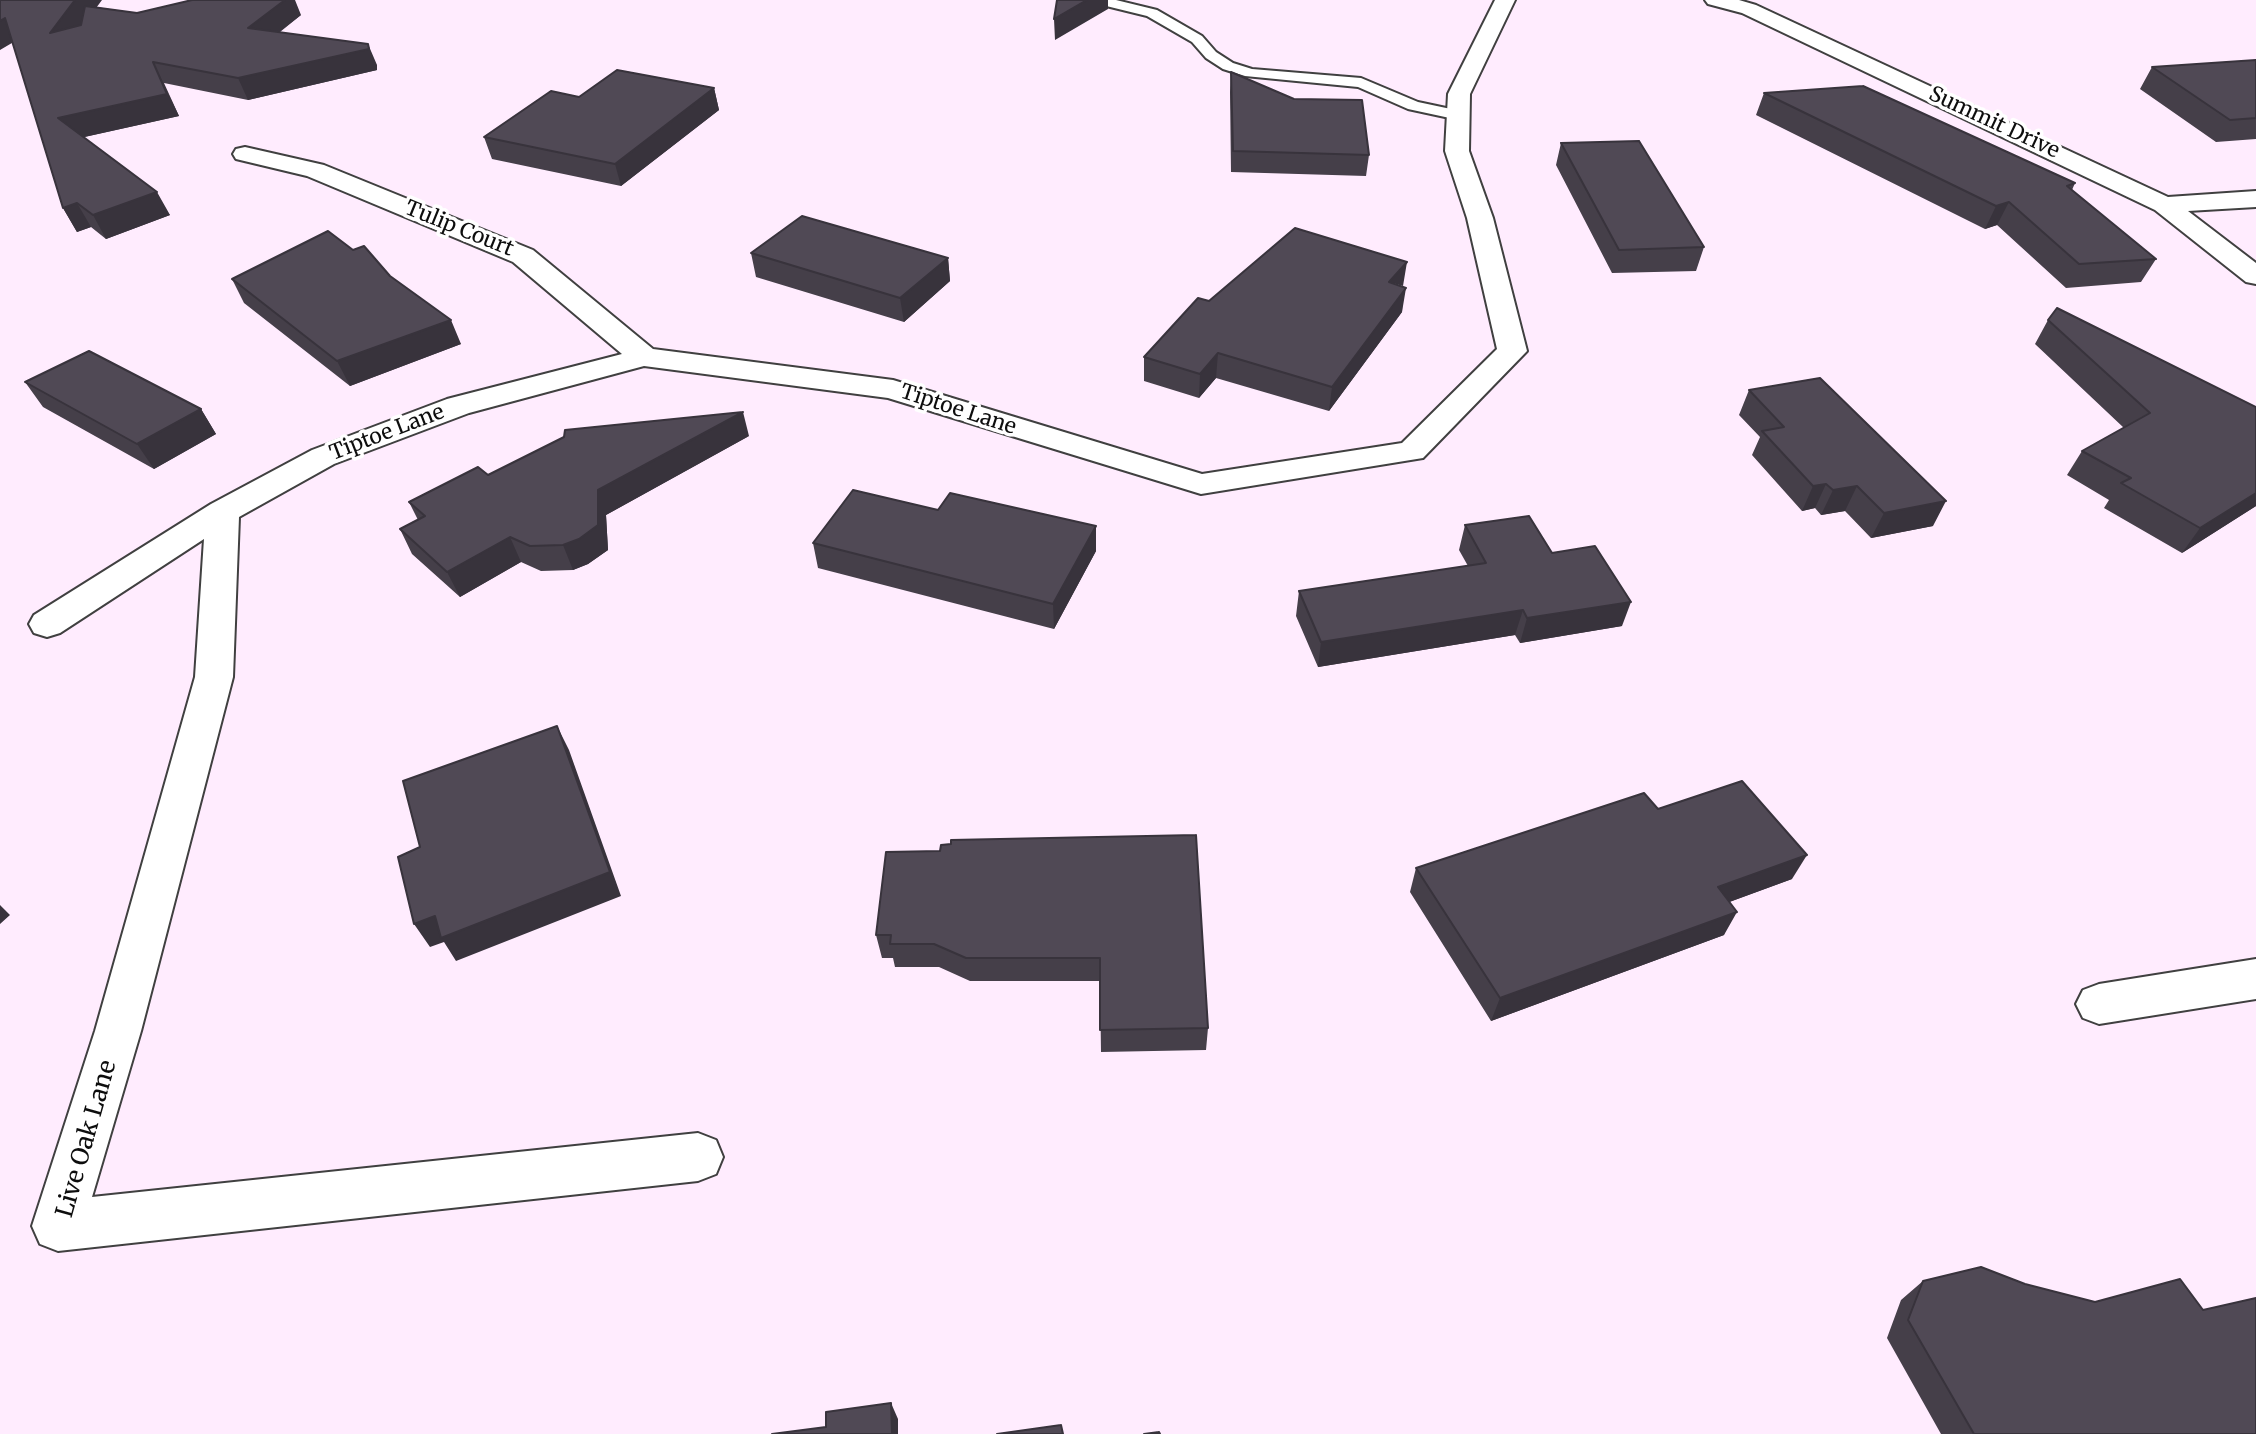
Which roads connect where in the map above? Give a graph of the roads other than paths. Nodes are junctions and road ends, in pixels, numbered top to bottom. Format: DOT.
graph roads {
  1 [pos="1099,0"];
  2 [pos="1505,0"];
  3 [pos="1715,0"];
  4 [pos="1459,115"];
  5 [pos="245,154"];
  6 [pos="2256,199"];
  7 [pos="2164,205"];
  8 [pos="2256,276"];
  9 [pos="644,357"];
  10 [pos="223,512"];
  11 [pos="47,624"];
  12 [pos="2256,979"];
  13 [pos="2099,1004"];
  14 [pos="698,1157"];
  1 -- 4 [label="lane"];
  2 -- 4 [label="street, Tiptoe Lane"];
  3 -- 7 [label="street, Summit Drive"];
  4 -- 9 [label="street, Tiptoe Lane"];
  5 -- 9 [label="street, Tulip Court"];
  6 -- 7 [label="street"];
  7 -- 8 [label="street, Summit Drive"];
  9 -- 10 [label="street, Tiptoe Lane"];
  10 -- 11 [label="street, Tiptoe Lane"];
  10 -- 14 [label="street, Live Oak Lane"];
  12 -- 13 [label="street"];
}
